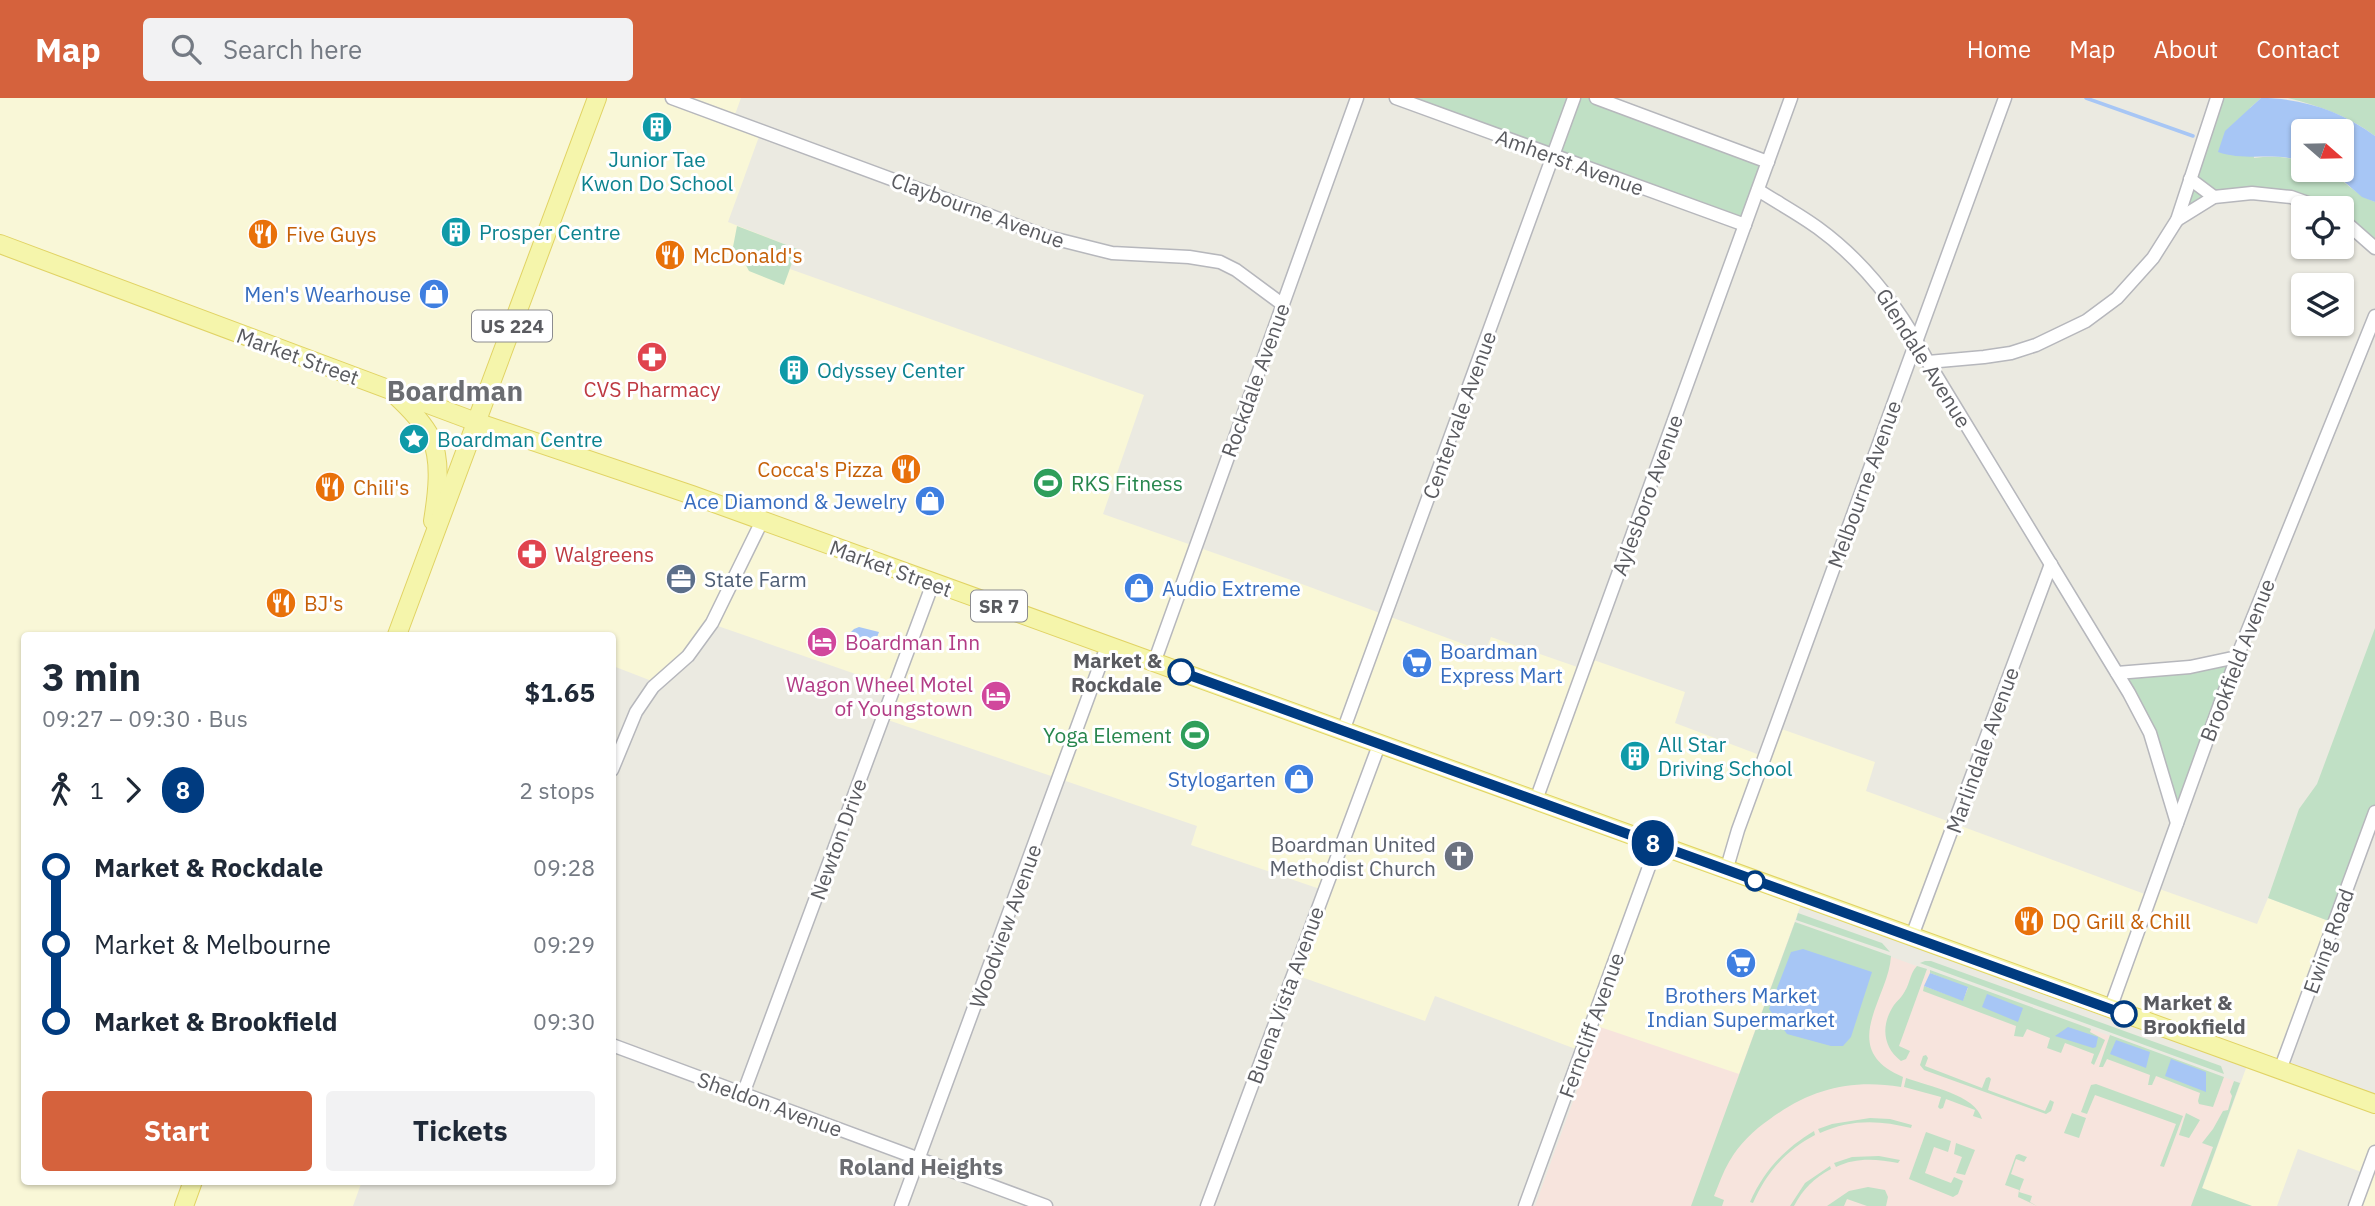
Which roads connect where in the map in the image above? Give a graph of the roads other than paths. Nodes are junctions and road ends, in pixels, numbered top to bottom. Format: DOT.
graph roads {
  1 [pos="597,98"];
  2 [pos="673,98"];
  3 [pos="1357,98"];
  4 [pos="1395,98"];
  5 [pos="1574,98"];
  6 [pos="1596,98"];
  7 [pos="1791,98"];
  8 [pos="2004,98"];
  9 [pos="2217,98"];
  10 [pos="1553,156"];
  11 [pos="1768,162"];
  12 [pos="2190,179"];
  13 [pos="1758,190"];
  14 [pos="2214,197"];
  15 [pos="2291,198"];
  16 [pos="2177,220"];
  17 [pos="1745,225"];
  18 [pos="2354,230"];
  19 [pos="0,244"];
  20 [pos="2375,248"];
  21 [pos="1282,304"];
  22 [pos="2375,316"];
  23 [pos="1917,339"];
  24 [pos="1928,362"];
  25 [pos="390,390"];
  26 [pos="476,422"];
  27 [pos="762,521"];
  28 [pos="428,552"];
  29 [pos="2051,564"];
  30 [pos="933,583"];
  31 [pos="398,632"];
  32 [pos="1107,646"];
  33 [pos="2237,657"];
  34 [pos="1154,663"];
  35 [pos="2117,673"];
  36 [pos="1343,731"];
  37 [pos="1379,745"];
  38 [pos="616,759"];
  39 [pos="1536,800"];
  40 [pos="2375,812"];
  41 [pos="2177,823"];
  42 [pos="1657,845"];
  43 [pos="1726,870"];
  44 [pos="1912,936"];
  45 [pos="2110,1009"];
  46 [pos="616,1046"];
  47 [pos="2280,1070"];
  48 [pos="743,1094"];
  49 [pos="2375,1104"];
  50 [pos="2375,1152"];
  51 [pos="918,1159"];
  52 [pos="192,1185"];
  53 [pos="184,1206"];
  54 [pos="901,1206"];
  55 [pos="1046,1206"];
  56 [pos="1207,1206"];
  57 [pos="1524,1206"];
  58 [pos="2355,1206"];
  1 -- 26 [label="main road, US 224"];
  2 -- 21 [label="street, Claybourne Avenue"];
  3 -- 21 [label="street, Rockdale Avenue"];
  4 -- 10 [label="street, Amherst Avenue"];
  5 -- 10 [label="street, Centervale Avenue"];
  6 -- 11 [label="street"];
  7 -- 11 [label="street"];
  8 -- 23 [label="street, Melbourne Avenue"];
  9 -- 12 [label="street"];
  10 -- 17 [label="street, Amherst Avenue"];
  10 -- 36 [label="street, Centervale Avenue"];
  11 -- 13 [label="street"];
  12 -- 14 [label="street"];
  12 -- 16 [label="street"];
  13 -- 17 [label="street, Aylesboro Avenue"];
  13 -- 23 [label="street, Glendale Avenue"];
  14 -- 15 [label="street"];
  14 -- 16 [label="street"];
  16 -- 24 [label="street"];
  17 -- 39 [label="street, Aylesboro Avenue"];
  18 -- 20 [label="street"];
  19 -- 25 [label="main road, Market Street / SR 7"];
  21 -- 34 [label="street, Rockdale Avenue"];
  22 -- 33 [label="street, Brookfield Avenue"];
  23 -- 24 [label="street, Glendale Avenue"];
  23 -- 43 [label="street, Melbourne Avenue"];
  24 -- 29 [label="street, Glendale Avenue"];
  25 -- 26 [label="main road, Market Street / SR 7"];
  25 -- 28 [label="main road"];
  26 -- 27 [label="main road, Market Street / SR 7"];
  26 -- 28 [label="main road, US 224"];
  27 -- 30 [label="main road, Market Street / SR 7"];
  27 -- 38 [label="street"];
  28 -- 31 [label="main road, US 224"];
  29 -- 35 [label="street, Glendale Avenue"];
  29 -- 44 [label="street, Marlindale Avenue"];
  30 -- 32 [label="main road, Market Street / SR 7"];
  30 -- 48 [label="street, Newton Drive"];
  32 -- 34 [label="main road, Market Street / SR 7"];
  32 -- 51 [label="street, Woodview Avenue"];
  33 -- 35 [label="street"];
  33 -- 41 [label="street, Brookfield Avenue"];
  34 -- 36 [label="main road, Market Street / SR 7"];
  35 -- 41 [label="street, Glendale Avenue"];
  36 -- 37 [label="main road, Market Street / SR 7"];
  37 -- 39 [label="main road, Market Street / SR 7"];
  37 -- 56 [label="street, Buena Vista Avenue"];
  39 -- 42 [label="main road, Market Street / SR 7"];
  40 -- 47 [label="street, Ewing Road"];
  41 -- 45 [label="street, Brookfield Avenue"];
  42 -- 43 [label="main road, Market Street / SR 7"];
  42 -- 57 [label="street, Ferncliff Avenue"];
  43 -- 44 [label="main road, Market Street / SR 7"];
  44 -- 45 [label="main road, Market Street / SR 7"];
  45 -- 47 [label="main road, Market Street / SR 7"];
  46 -- 48 [label="street, Sheldon Avenue"];
  47 -- 49 [label="main road, Market Street / SR 7"];
  48 -- 51 [label="street, Sheldon Avenue"];
  50 -- 58 [label="street"];
  51 -- 54 [label="street, Woodview Avenue"];
  51 -- 55 [label="street, Sheldon Avenue"];
  52 -- 53 [label="main road"];
}
